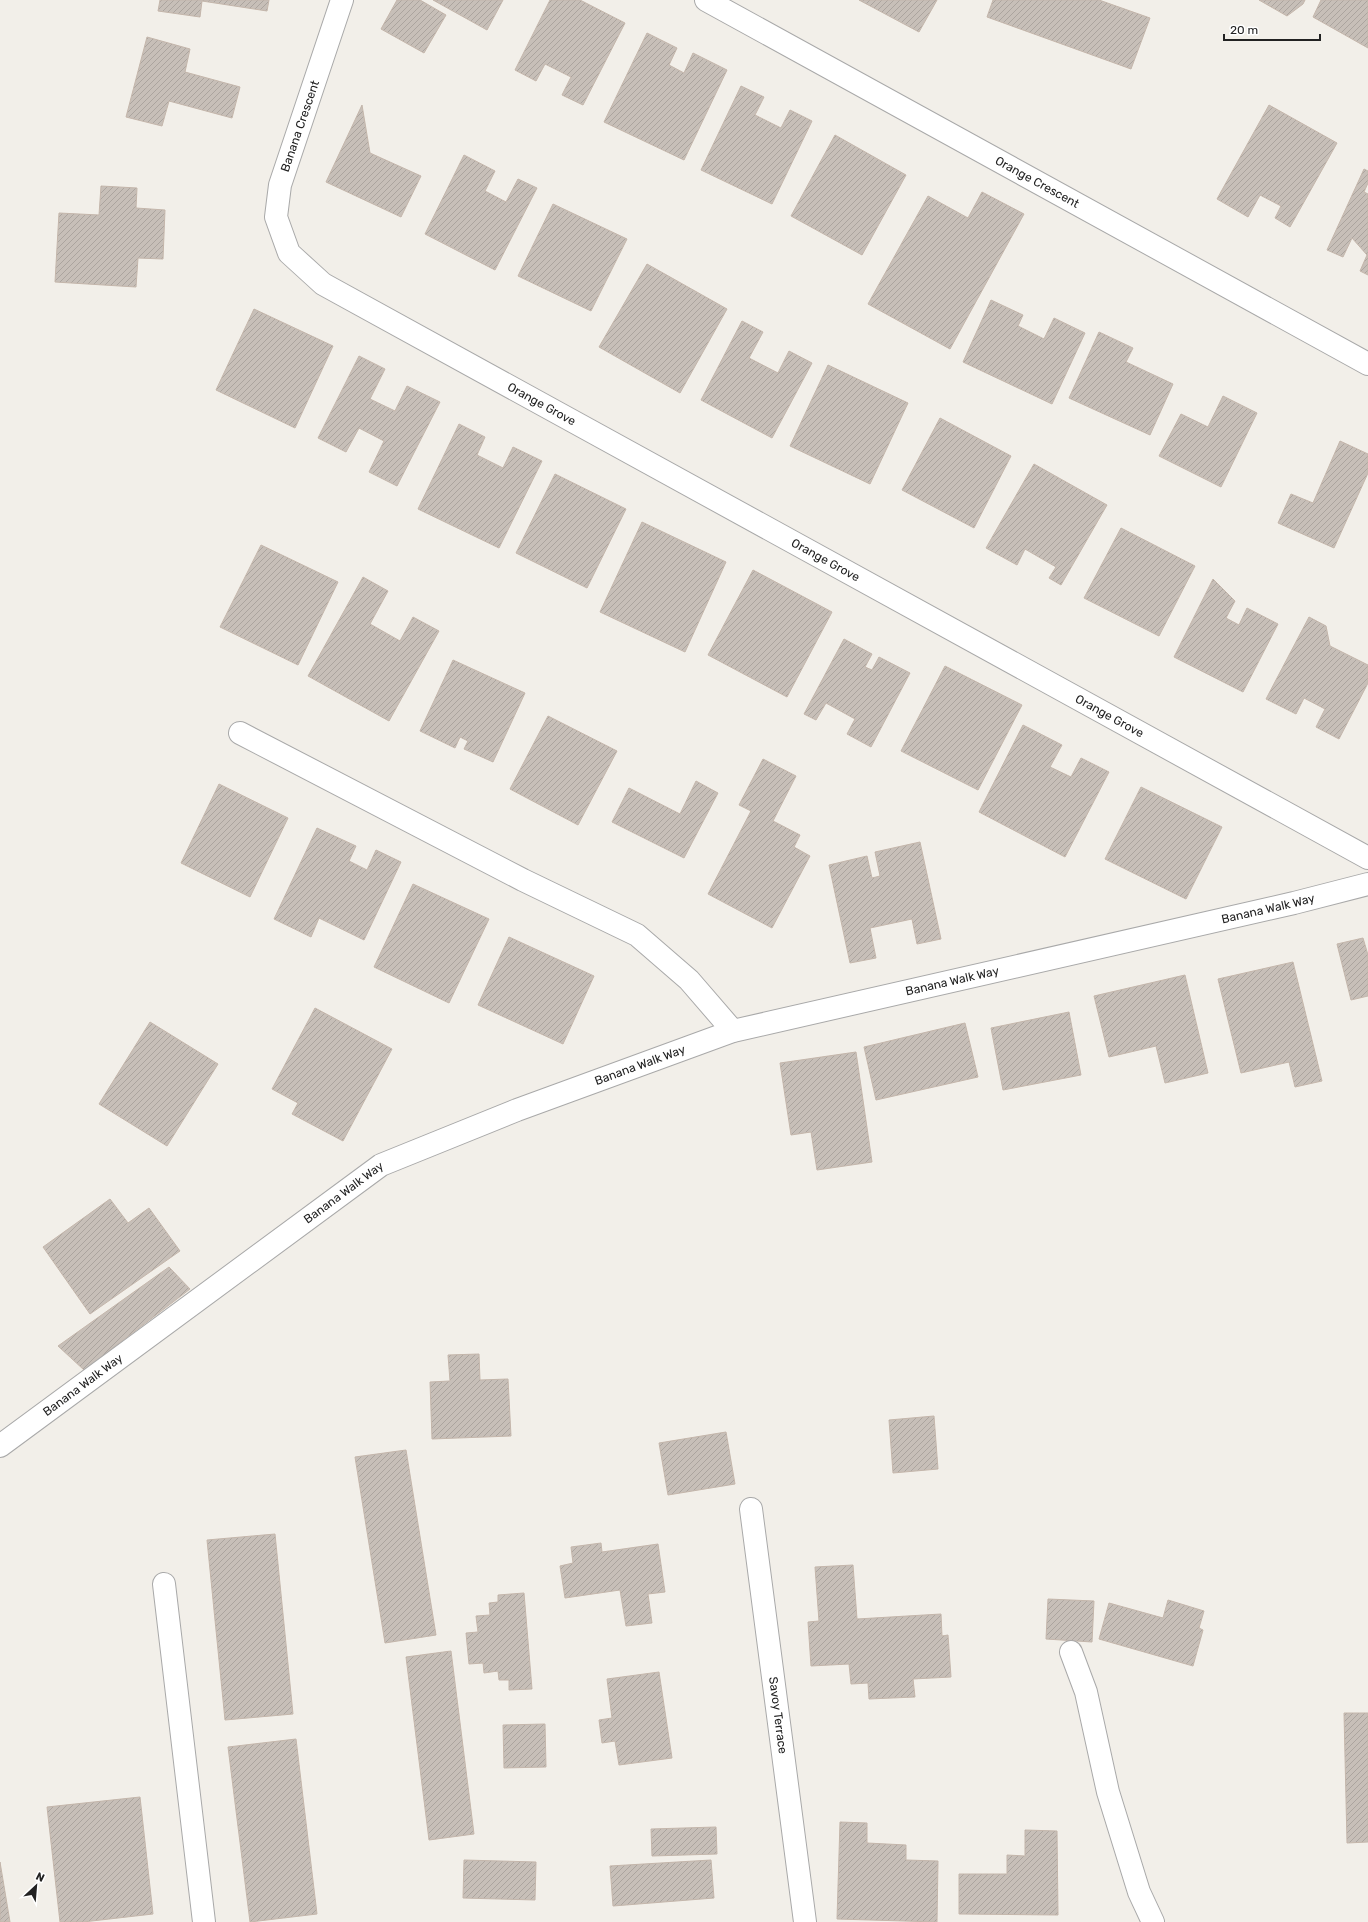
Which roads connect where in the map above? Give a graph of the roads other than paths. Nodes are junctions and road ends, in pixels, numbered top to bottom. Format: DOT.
graph roads {
  1 [pos="342,0"];
  2 [pos="706,0"];
  3 [pos="289,253"];
  4 [pos="1368,364"];
  5 [pos="240,733"];
  6 [pos="1368,858"];
  7 [pos="1368,884"];
  8 [pos="733,1031"];
  9 [pos="0,1446"];
  10 [pos="751,1509"];
  11 [pos="164,1584"];
  12 [pos="1072,1652"];
  13 [pos="204,1922"];
  14 [pos="805,1922"];
  15 [pos="1153,1922"];
  1 -- 3 [label="street, Banana Crescent"];
  2 -- 4 [label="street, Orange Crescent"];
  3 -- 6 [label="street, Orange Grove"];
  5 -- 8 [label="street"];
  7 -- 8 [label="street, Banana Walk Way"];
  8 -- 9 [label="street, Banana Walk Way"];
  10 -- 14 [label="street, Savoy Terrace"];
  11 -- 13 [label="street"];
  12 -- 15 [label="street"];
}
